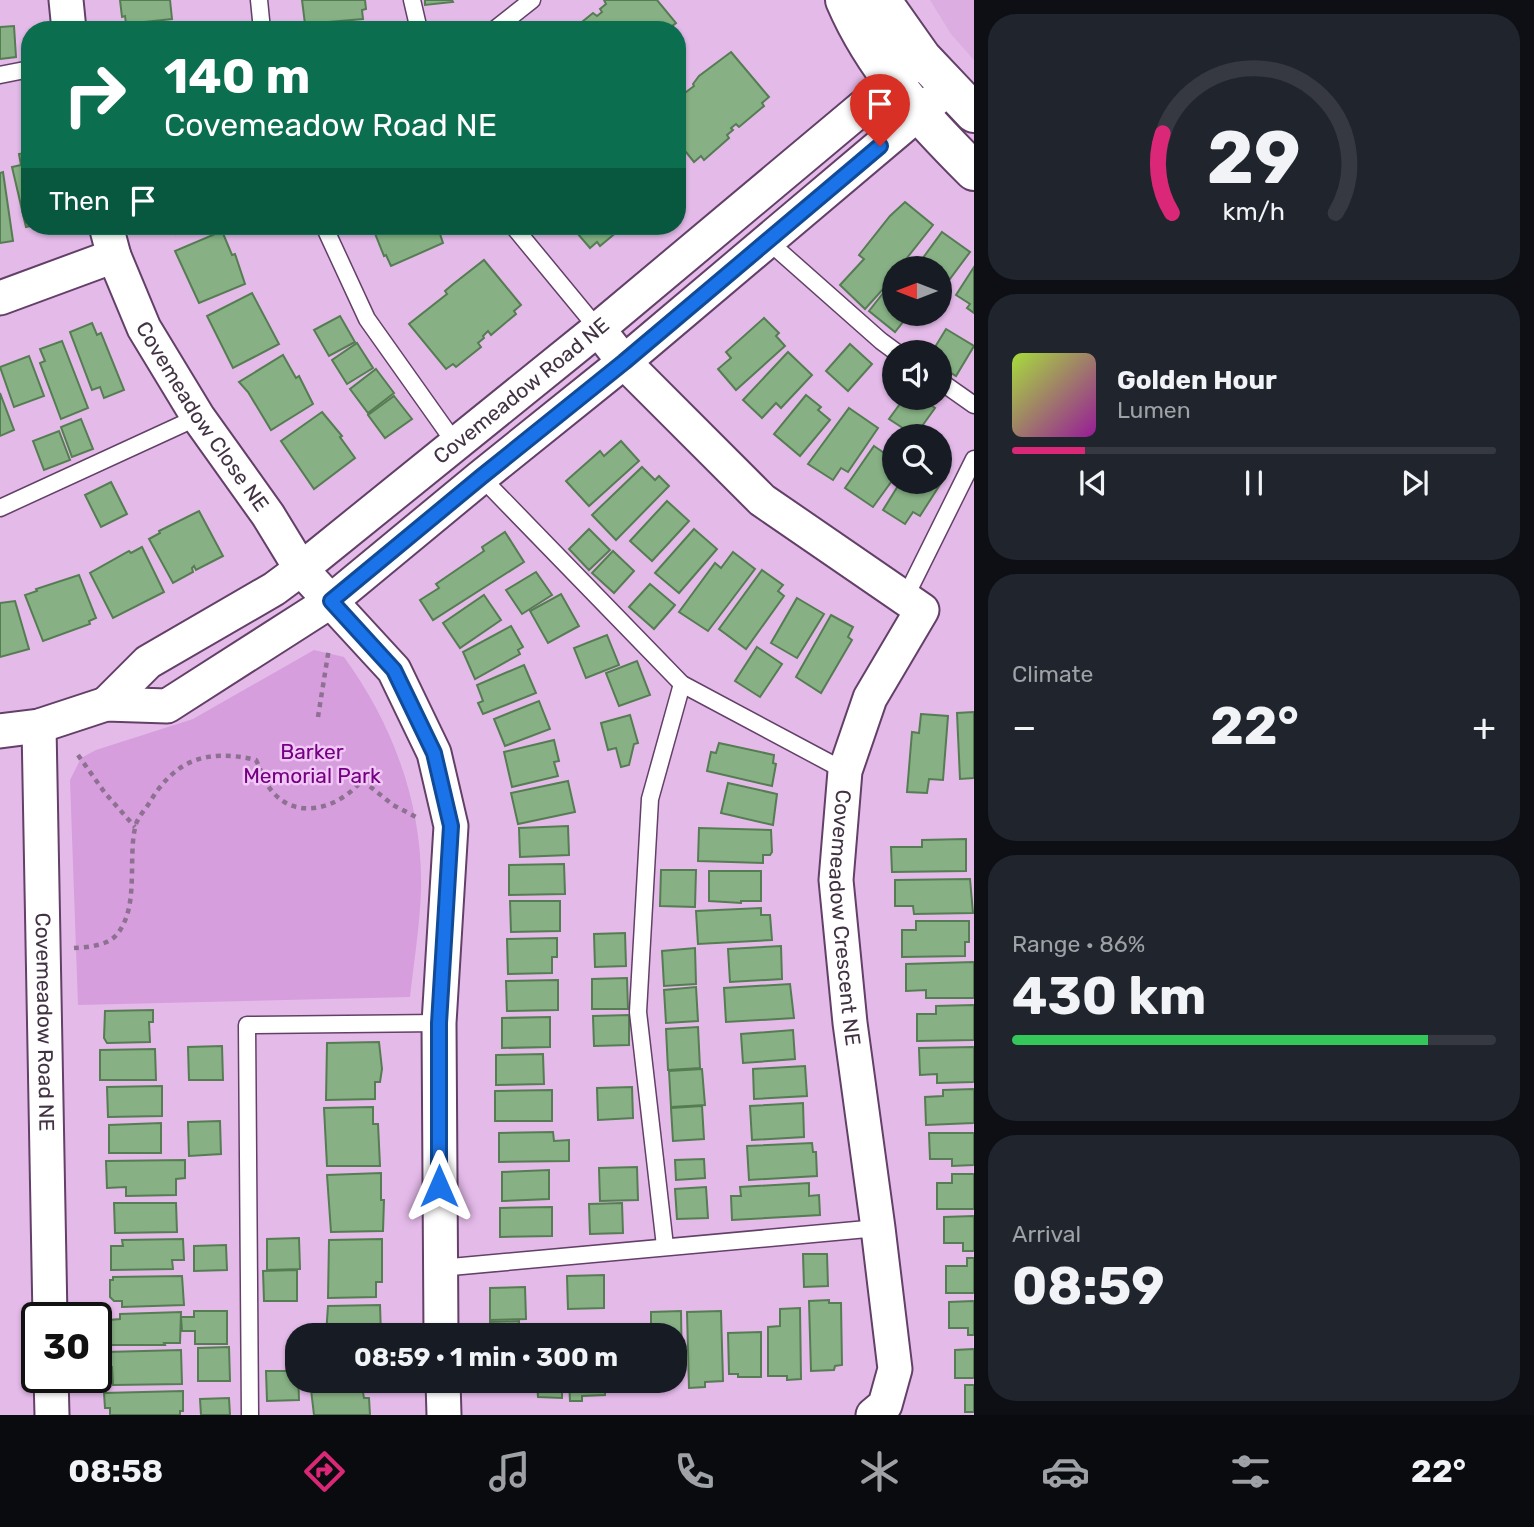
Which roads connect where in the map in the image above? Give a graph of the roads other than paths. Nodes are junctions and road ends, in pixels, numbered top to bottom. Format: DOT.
graph roads {
  1 [pos="66,0"];
  2 [pos="259,0"];
  3 [pos="412,0"];
  4 [pos="532,0"];
  5 [pos="845,0"];
  6 [pos="881,0"];
  7 [pos="68,21"];
  8 [pos="261,21"];
  9 [pos="417,21"];
  10 [pos="505,21"];
  11 [pos="922,58"];
  12 [pos="21,71"];
  13 [pos="0,75"];
  14 [pos="892,83"];
  15 [pos="961,101"];
  16 [pos="918,114"];
  17 [pos="974,171"];
  18 [pos="328,235"];
  19 [pos="520,235"];
  20 [pos="110,241"];
  21 [pos="768,241"];
  22 [pos="0,298"];
  23 [pos="598,329"];
  24 [pos="882,342"];
  25 [pos="624,362"];
  26 [pos="952,389"];
  27 [pos="974,405"];
  28 [pos="198,417"];
  29 [pos="455,443"];
  30 [pos="974,459"];
  31 [pos="481,477"];
  32 [pos="0,508"];
  33 [pos="301,569"];
  34 [pos="905,598"];
  35 [pos="331,601"];
  36 [pos="682,684"];
  37 [pos="106,704"];
  38 [pos="39,726"];
  39 [pos="0,731"];
  40 [pos="845,771"];
  41 [pos="439,1023"];
  42 [pos="878,1228"];
  43 [pos="665,1246"];
  44 [pos="440,1268"];
  45 [pos="50,1302"];
  46 [pos="442,1323"];
  47 [pos="51,1393"];
  48 [pos="443,1393"];
  49 [pos="52,1415"];
  50 [pos="250,1415"];
  51 [pos="444,1415"];
  52 [pos="873,1415"];
  1 -- 7 [label="street"];
  2 -- 8 [label="lane"];
  3 -- 9 [label="lane"];
  4 -- 10 [label="lane"];
  5 -- 14 [label="street"];
  6 -- 11 [label="street"];
  11 -- 14 [label="street, Covemeadow Road NE"];
  11 -- 15 [label="street"];
  12 -- 13 [label="lane"];
  14 -- 16 [label="street"];
  14 -- 23 [label="street, Covemeadow Road NE"];
  15 -- 16 [label="street, Covemeadow Road NE"];
  16 -- 17 [label="street"];
  16 -- 21 [label="street, Covemeadow Road NE"];
  18 -- 29 [label="lane"];
  19 -- 23 [label="lane"];
  20 -- 22 [label="street, Covemeadow Close NE"];
  20 -- 28 [label="street, Covemeadow Close NE"];
  21 -- 24 [label="lane"];
  21 -- 25 [label="street, Covemeadow Road NE"];
  23 -- 25 [label="street"];
  23 -- 29 [label="street, Covemeadow Road NE"];
  25 -- 31 [label="street, Covemeadow Road NE"];
  25 -- 34 [label="street"];
  26 -- 27 [label="lane"];
  28 -- 32 [label="lane"];
  28 -- 33 [label="street, Covemeadow Close NE"];
  29 -- 33 [label="street, Covemeadow Road NE"];
  30 -- 34 [label="lane"];
  31 -- 35 [label="street, Covemeadow Road NE"];
  31 -- 36 [label="lane"];
  33 -- 35 [label="street"];
  33 -- 37 [label="street, Covemeadow Road NE"];
  34 -- 40 [label="street, Covemeadow Crescent NE"];
  35 -- 37 [label="street, Covemeadow Road NE"];
  35 -- 41 [label="street"];
  36 -- 40 [label="lane"];
  36 -- 43 [label="lane"];
  37 -- 38 [label="street, Covemeadow Road NE"];
  38 -- 39 [label="street, Covemeadow Road NE"];
  38 -- 45 [label="street, Covemeadow Road NE"];
  40 -- 42 [label="street, Covemeadow Crescent NE"];
  41 -- 44 [label="street"];
  41 -- 50 [label="lane"];
  42 -- 43 [label="lane"];
  42 -- 52 [label="street, Covemeadow Crescent NE"];
  43 -- 44 [label="lane"];
  44 -- 46 [label="street"];
  47 -- 49 [label="street"];
  48 -- 51 [label="street"];
}
